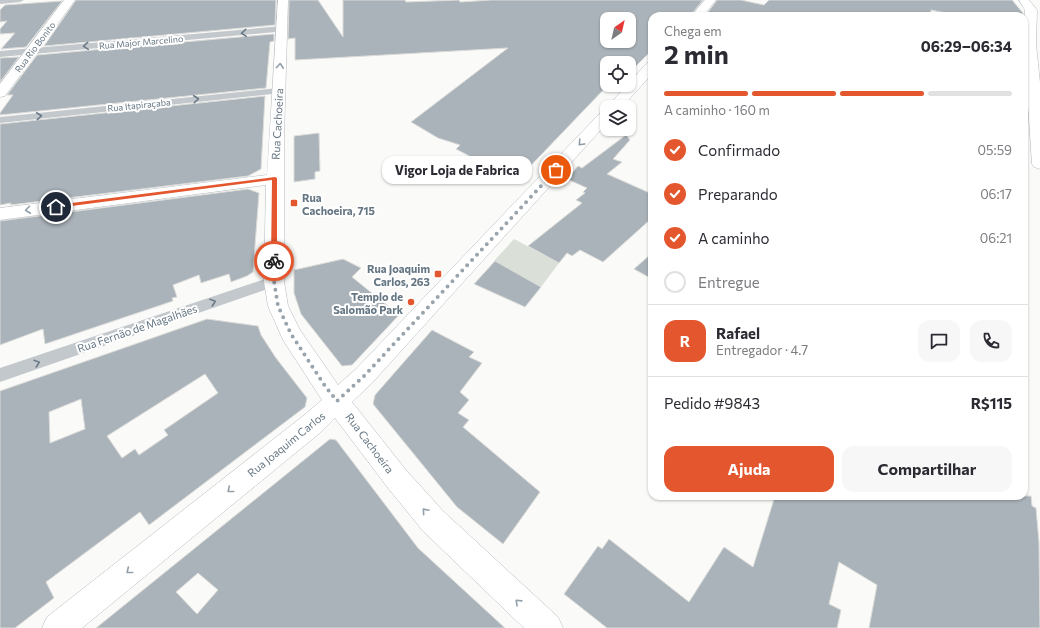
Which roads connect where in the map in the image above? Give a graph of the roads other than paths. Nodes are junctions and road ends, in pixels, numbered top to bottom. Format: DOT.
graph roads {
  1 [pos="20,0"];
  2 [pos="70,0"];
  3 [pos="283,0"];
  4 [pos="711,0"];
  5 [pos="1024,0"];
  6 [pos="0,2"];
  7 [pos="1036,5"];
  8 [pos="700,12"];
  9 [pos="283,29"];
  10 [pos="32,51"];
  11 [pos="0,54"];
  12 [pos="648,70"];
  13 [pos="1036,72"];
  14 [pos="278,91"];
  15 [pos="0,93"];
  16 [pos="620,100"];
  17 [pos="1030,109"];
  18 [pos="0,120"];
  19 [pos="600,122"];
  20 [pos="1040,164"];
  21 [pos="275,178"];
  22 [pos="0,214"];
  23 [pos="274,281"];
  24 [pos="0,375"];
  25 [pos="337,401"];
  26 [pos="58,628"];
  27 [pos="547,628"];
  1 -- 6 [label="street"];
  2 -- 10 [label="street, Rua Rio Bonito"];
  3 -- 9 [label="street, Rua Cachoeira"];
  4 -- 8 [label="street"];
  5 -- 7 [label="street"];
  7 -- 13 [label="street"];
  9 -- 10 [label="street, Rua Major Marcelino, one-way"];
  14 -- 9 [label="street, Rua Cachoeira, one-way"];
  10 -- 11 [label="street, Rua Major Marcelino"];
  10 -- 15 [label="street, Rua Rio Bonito"];
  12 -- 16 [label="street"];
  13 -- 17 [label="street"];
  18 -- 14 [label="street, Rua Itapiraçaba, one-way"];
  14 -- 21 [label="street, Rua Cachoeira"];
  17 -- 20 [label="street"];
  19 -- 25 [label="street, Rua Joaquim Carlos, one-way"];
  21 -- 22 [label="street, one-way"];
  21 -- 23 [label="street, Rua Cachoeira"];
  24 -- 23 [label="street, Rua Fernão de Magalhães, one-way"];
  23 -- 25 [label="street, Rua Cachoeira"];
  25 -- 26 [label="street, Rua Joaquim Carlos, one-way"];
  27 -- 25 [label="street, Rua Cachoeira, one-way"];
}
